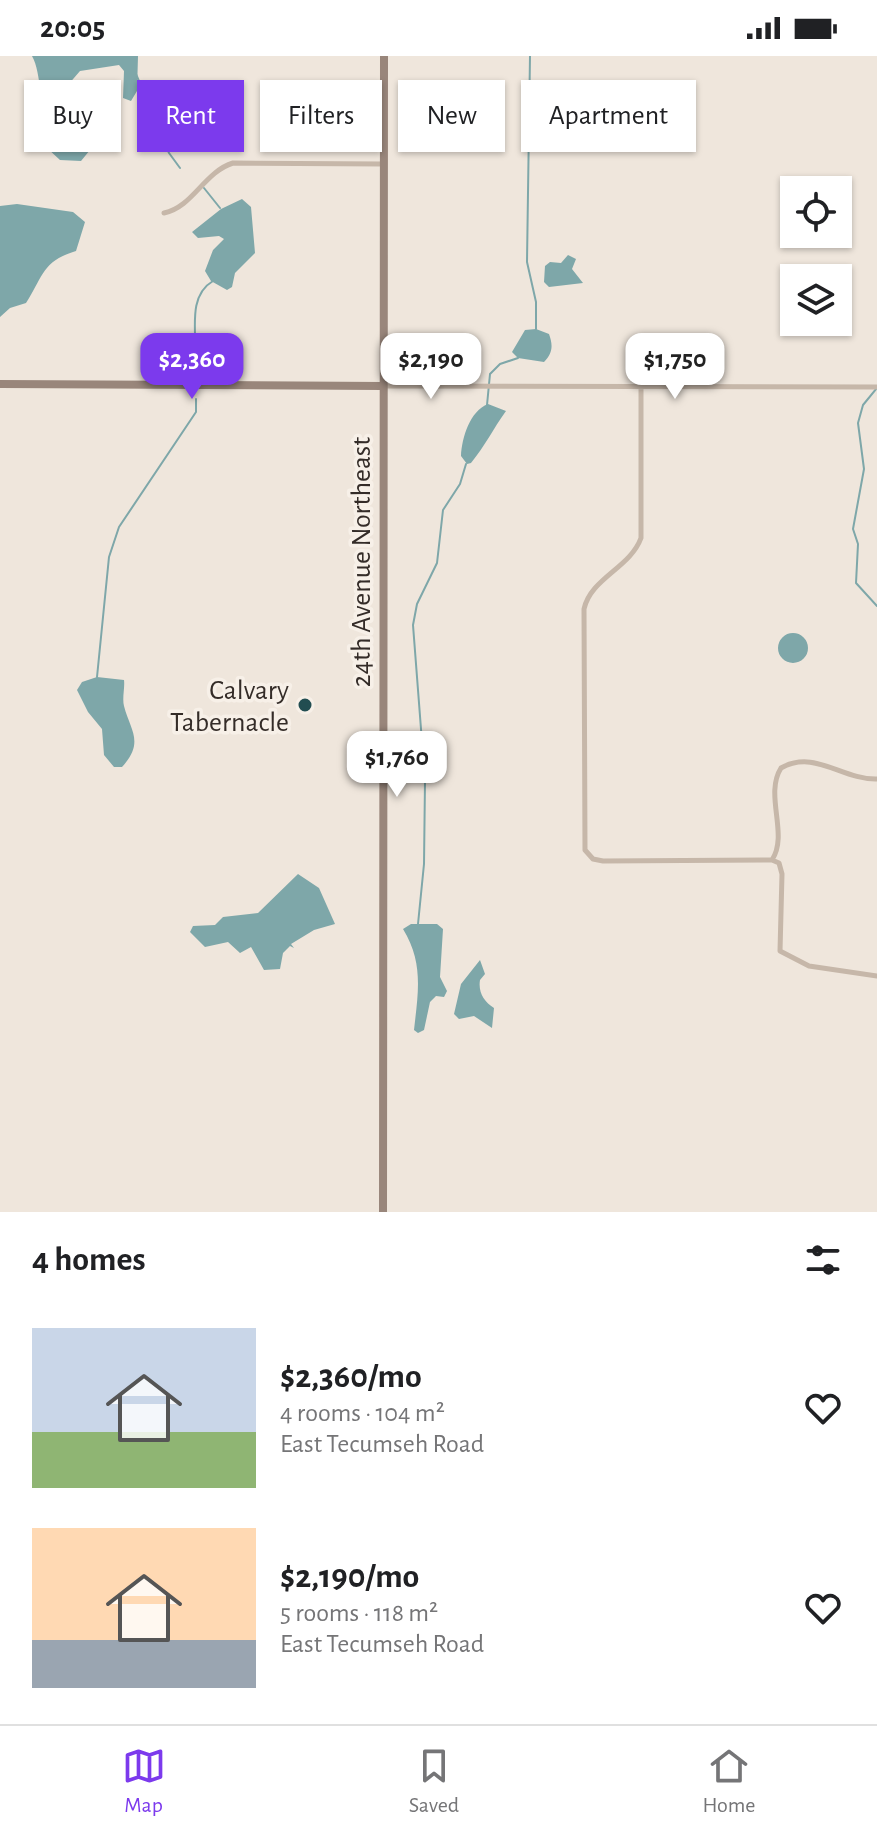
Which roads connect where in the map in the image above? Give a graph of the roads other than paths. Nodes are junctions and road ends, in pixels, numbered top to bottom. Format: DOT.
graph roads {
  1 [pos="384,56"];
  2 [pos="384,164"];
  3 [pos="164,213"];
  4 [pos="0,384"];
  5 [pos="383,386"];
  6 [pos="641,387"];
  7 [pos="877,387"];
  8 [pos="877,779"];
  9 [pos="772,860"];
  10 [pos="877,976"];
  11 [pos="383,1212"];
  1 -- 2 [label="street, 24th Avenue Northeast"];
  2 -- 3 [label="street"];
  2 -- 5 [label="street, 24th Avenue Northeast"];
  4 -- 5 [label="street"];
  5 -- 6 [label="street"];
  5 -- 11 [label="street, 24th Avenue Northeast"];
  6 -- 7 [label="street"];
  6 -- 9 [label="street"];
  8 -- 9 [label="street"];
  9 -- 10 [label="street"];
}
